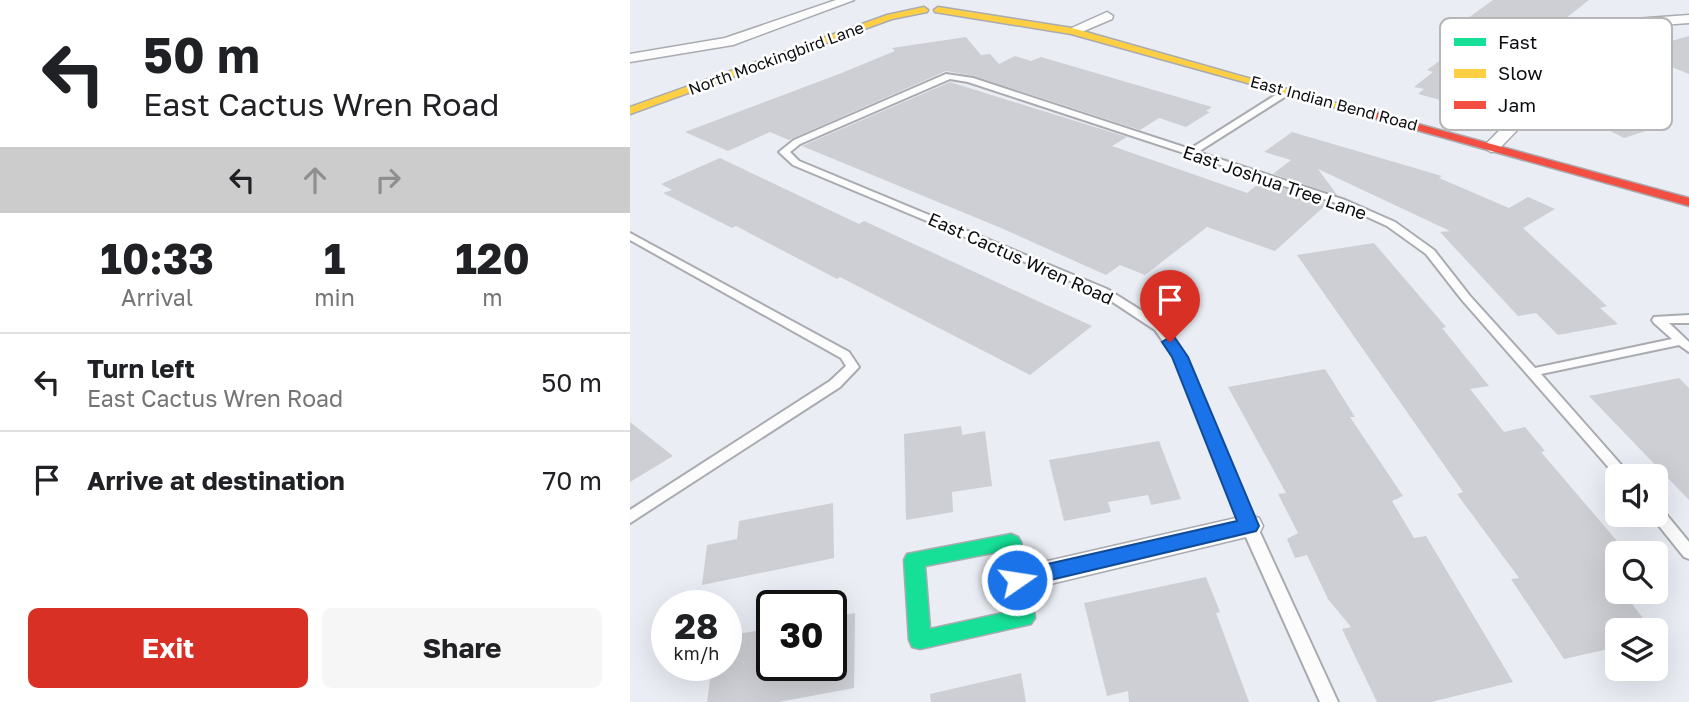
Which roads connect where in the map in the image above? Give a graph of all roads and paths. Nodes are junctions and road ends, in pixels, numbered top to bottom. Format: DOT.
graph roads {
  1 [pos="848,0"];
  2 [pos="905,1"];
  3 [pos="963,1"];
  4 [pos="931,10"];
  5 [pos="1107,16"];
  6 [pos="1066,30"];
  7 [pos="630,58"];
  8 [pos="949,76"];
  9 [pos="1288,91"];
  10 [pos="630,104"];
  11 [pos="630,111"];
  12 [pos="1509,130"];
  13 [pos="1492,147"];
  14 [pos="1192,152"];
  15 [pos="1689,202"];
  16 [pos="630,236"];
  17 [pos="1689,319"];
  18 [pos="1685,344"];
  19 [pos="1533,372"];
  20 [pos="1614,464"];
  21 [pos="630,517"];
  22 [pos="1249,526"];
  23 [pos="1668,527"];
  24 [pos="1689,553"];
  25 [pos="1017,580"];
  26 [pos="1329,702"];
  1 -- 7 [label="street"];
  2 -- 4 [label="street, North Mockingbird Lane"];
  2 -- 10 [label="street, North Mockingbird Lane"];
  3 -- 4 [label="street, North Mockingbird Lane"];
  3 -- 6 [label="street, East Indian Bend Road"];
  4 -- 6 [label="street, East Indian Bend Road"];
  4 -- 11 [label="street, North Mockingbird Lane"];
  5 -- 6 [label="street"];
  6 -- 9 [label="street, East Indian Bend Road"];
  8 -- 14 [label="lane, East Joshua Tree Lane"];
  8 -- 22 [label="lane, East Cactus Wren Road"];
  9 -- 13 [label="street, East Indian Bend Road"];
  9 -- 14 [label="lane"];
  12 -- 13 [label="street"];
  13 -- 15 [label="street, East Indian Bend Road"];
  14 -- 19 [label="lane, East Joshua Tree Lane"];
  16 -- 21 [label="lane"];
  17 -- 18 [label="lane"];
  18 -- 19 [label="lane"];
  19 -- 20 [label="lane, East Joshua Tree Lane"];
  22 -- 25 [label="street"];
  22 -- 26 [label="lane, East Cactus Wren Road"];
  23 -- 24 [label="lane"];
  25 -- 25 [label="street"];
}
